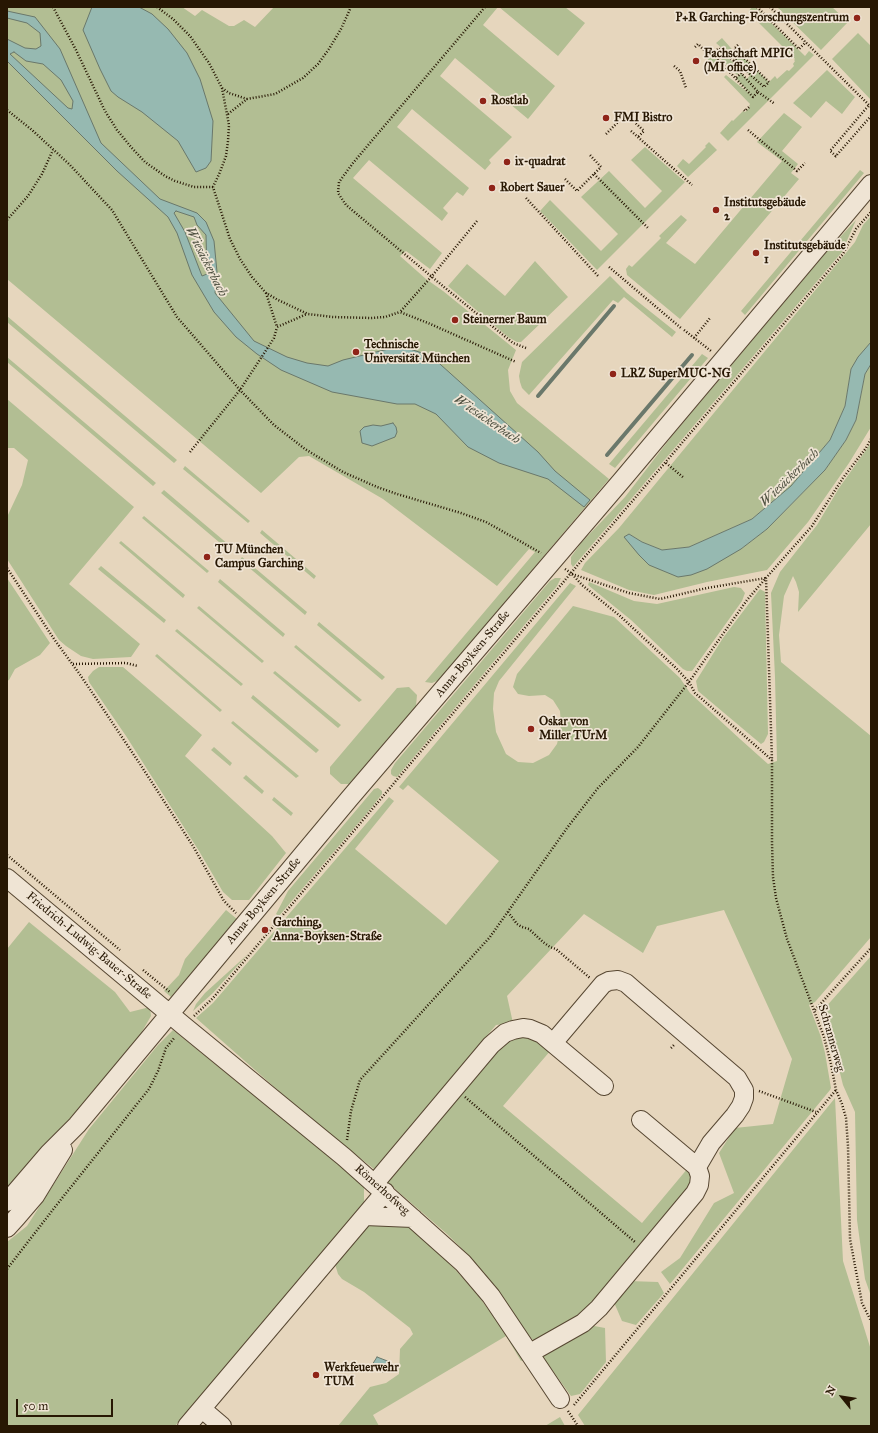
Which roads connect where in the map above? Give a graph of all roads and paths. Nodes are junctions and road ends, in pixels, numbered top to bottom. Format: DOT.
graph roads {
  1 [pos="53,7"];
  2 [pos="157,7"];
  3 [pos="351,7"];
  4 [pos="485,7"];
  5 [pos="757,7"];
  6 [pos="770,7"];
  7 [pos="806,42"];
  8 [pos="738,45"];
  9 [pos="695,47"];
  10 [pos="713,54"];
  11 [pos="741,55"];
  12 [pos="734,61"];
  13 [pos="674,66"];
  14 [pos="744,69"];
  15 [pos="741,73"];
  16 [pos="736,78"];
  17 [pos="222,88"];
  18 [pos="686,88"];
  19 [pos="758,92"];
  20 [pos="247,99"];
  21 [pos="775,104"];
  22 [pos="870,106"];
  23 [pos="749,107"];
  24 [pos="7,110"];
  25 [pos="744,110"];
  26 [pos="227,114"];
  27 [pos="871,116"];
  28 [pos="748,130"];
  29 [pos="631,131"];
  30 [pos="606,134"];
  31 [pos="638,137"];
  32 [pos="53,150"];
  33 [pos="589,154"];
  34 [pos="806,163"];
  35 [pos="594,174"];
  36 [pos="565,179"];
  37 [pos="871,184"];
  38 [pos="692,185"];
  39 [pos="213,187"];
  40 [pos="526,198"];
  41 [pos="871,212"];
  42 [pos="7,220"];
  43 [pos="477,221"];
  44 [pos="648,228"];
  45 [pos="609,267"];
  46 [pos="432,276"];
  47 [pos="599,277"];
  48 [pos="266,293"];
  49 [pos="400,312"];
  50 [pos="308,314"];
  51 [pos="710,318"];
  52 [pos="277,327"];
  53 [pos="681,328"];
  54 [pos="684,330"];
  55 [pos="694,338"];
  56 [pos="526,348"];
  57 [pos="722,361"];
  58 [pos="516,362"];
  59 [pos="240,390"];
  60 [pos="871,439"];
  61 [pos="190,452"];
  62 [pos="666,463"];
  63 [pos="684,478"];
  64 [pos="553,560"];
  65 [pos="7,568"];
  66 [pos="571,573"];
  67 [pos="766,578"];
  68 [pos="73,664"];
  69 [pos="138,666"];
  70 [pos="689,682"];
  71 [pos="772,760"];
  72 [pos="7,855"];
  73 [pos="7,878"];
  74 [pos="508,912"];
  75 [pos="247,922"];
  76 [pos="871,948"];
  77 [pos="120,951"];
  78 [pos="138,966"];
  79 [pos="601,987"];
  80 [pos="176,1008"];
  81 [pos="815,1010"];
  82 [pos="190,1020"];
  83 [pos="553,1043"];
  84 [pos="742,1084"];
  85 [pos="604,1086"];
  86 [pos="454,1088"];
  87 [pos="836,1090"];
  88 [pos="816,1112"];
  89 [pos="641,1120"];
  90 [pos="77,1125"];
  91 [pos="344,1157"];
  92 [pos="697,1167"];
  93 [pos="380,1188"];
  94 [pos="7,1202"];
  95 [pos="365,1216"];
  96 [pos="413,1218"];
  97 [pos="7,1228"];
  98 [pos="646,1251"];
  99 [pos="7,1269"];
  100 [pos="871,1322"];
  101 [pos="530,1353"];
  102 [pos="564,1405"];
  103 [pos="202,1409"];
  104 [pos="187,1426"];
  105 [pos="222,1426"];
  1 -- 39 [label="path"];
  2 -- 17 [label="path"];
  3 -- 20 [label="path"];
  4 -- 46 [label="path"];
  5 -- 7 [label="path"];
  6 -- 7 [label="path"];
  7 -- 22 [label="path"];
  8 -- 11 [label="path"];
  9 -- 10 [label="path"];
  10 -- 12 [label="path"];
  10 -- 16 [label="path"];
  11 -- 12 [label="path"];
  11 -- 14 [label="path"];
  12 -- 14 [label="path"];
  13 -- 18 [label="path"];
  14 -- 15 [label="path"];
  15 -- 16 [label="path"];
  15 -- 19 [label="path"];
  16 -- 19 [label="path"];
  17 -- 20 [label="path"];
  17 -- 26 [label="path"];
  19 -- 21 [label="path"];
  20 -- 26 [label="path"];
  22 -- 27 [label="path"];
  23 -- 25 [label="path"];
  24 -- 32 [label="path"];
  26 -- 39 [label="path"];
  28 -- 34 [label="path"];
  29 -- 31 [label="path"];
  30 -- 31 [label="path"];
  31 -- 38 [label="path"];
  32 -- 42 [label="path"];
  32 -- 59 [label="path"];
  33 -- 35 [label="path"];
  35 -- 36 [label="path"];
  35 -- 44 [label="path"];
  37 -- 57 [label="street, Anna-Boyksen-Straße"];
  39 -- 48 [label="path"];
  40 -- 47 [label="path"];
  41 -- 62 [label="path"];
  43 -- 46 [label="path"];
  45 -- 53 [label="path"];
  46 -- 49 [label="path"];
  46 -- 56 [label="path"];
  48 -- 50 [label="path"];
  48 -- 52 [label="path"];
  49 -- 50 [label="path"];
  49 -- 58 [label="path"];
  50 -- 52 [label="path"];
  51 -- 55 [label="path"];
  52 -- 59 [label="path"];
  54 -- 55 [label="path"];
  55 -- 57 [label="path"];
  57 -- 64 [label="street, Anna-Boyksen-Straße"];
  59 -- 61 [label="path"];
  59 -- 64 [label="path"];
  60 -- 67 [label="path"];
  62 -- 63 [label="path"];
  62 -- 66 [label="path"];
  64 -- 66 [label="path"];
  64 -- 75 [label="street, Anna-Boyksen-Straße"];
  65 -- 68 [label="path"];
  66 -- 67 [label="path"];
  66 -- 70 [label="path"];
  66 -- 82 [label="path"];
  67 -- 70 [label="path"];
  67 -- 71 [label="path, Schrannerweg"];
  68 -- 69 [label="path"];
  68 -- 75 [label="path"];
  70 -- 71 [label="path"];
  70 -- 74 [label="path"];
  71 -- 81 [label="path, Schrannerweg"];
  72 -- 77 [label="path"];
  73 -- 80 [label="street, Friedrich-Ludwig-Bauer-Straße"];
  74 -- 79 [label="path"];
  74 -- 91 [label="path"];
  75 -- 80 [label="street, Anna-Boyksen-Straße"];
  76 -- 81 [label="path"];
  78 -- 80 [label="path"];
  79 -- 83 [label="street"];
  79 -- 84 [label="street"];
  80 -- 82 [label="street, Römerhofweg"];
  80 -- 82 [label="path"];
  80 -- 90 [label="street, Anna-Boyksen-Straße"];
  81 -- 87 [label="path, Schrannerweg"];
  82 -- 91 [label="street, Römerhofweg"];
  82 -- 99 [label="path"];
  83 -- 85 [label="street"];
  83 -- 86 [label="street"];
  84 -- 88 [label="path"];
  84 -- 92 [label="street"];
  86 -- 93 [label="street"];
  86 -- 98 [label="path"];
  87 -- 88 [label="path"];
  87 -- 100 [label="path, Schrannerweg"];
  88 -- 102 [label="path"];
  89 -- 92 [label="street"];
  90 -- 94 [label="street, Anna-Boyksen-Straße"];
  90 -- 97 [label="street, Anna-Boyksen-Straße"];
  91 -- 93 [label="street, Römerhofweg"];
  92 -- 98 [label="street"];
  93 -- 95 [label="street"];
  93 -- 96 [label="street, Römerhofweg"];
  95 -- 96 [label="street"];
  95 -- 103 [label="street"];
  96 -- 101 [label="street, Römerhofweg"];
  98 -- 101 [label="street"];
  101 -- 102 [label="street, Römerhofweg"];
  103 -- 104 [label="street"];
  103 -- 105 [label="street"];
}
